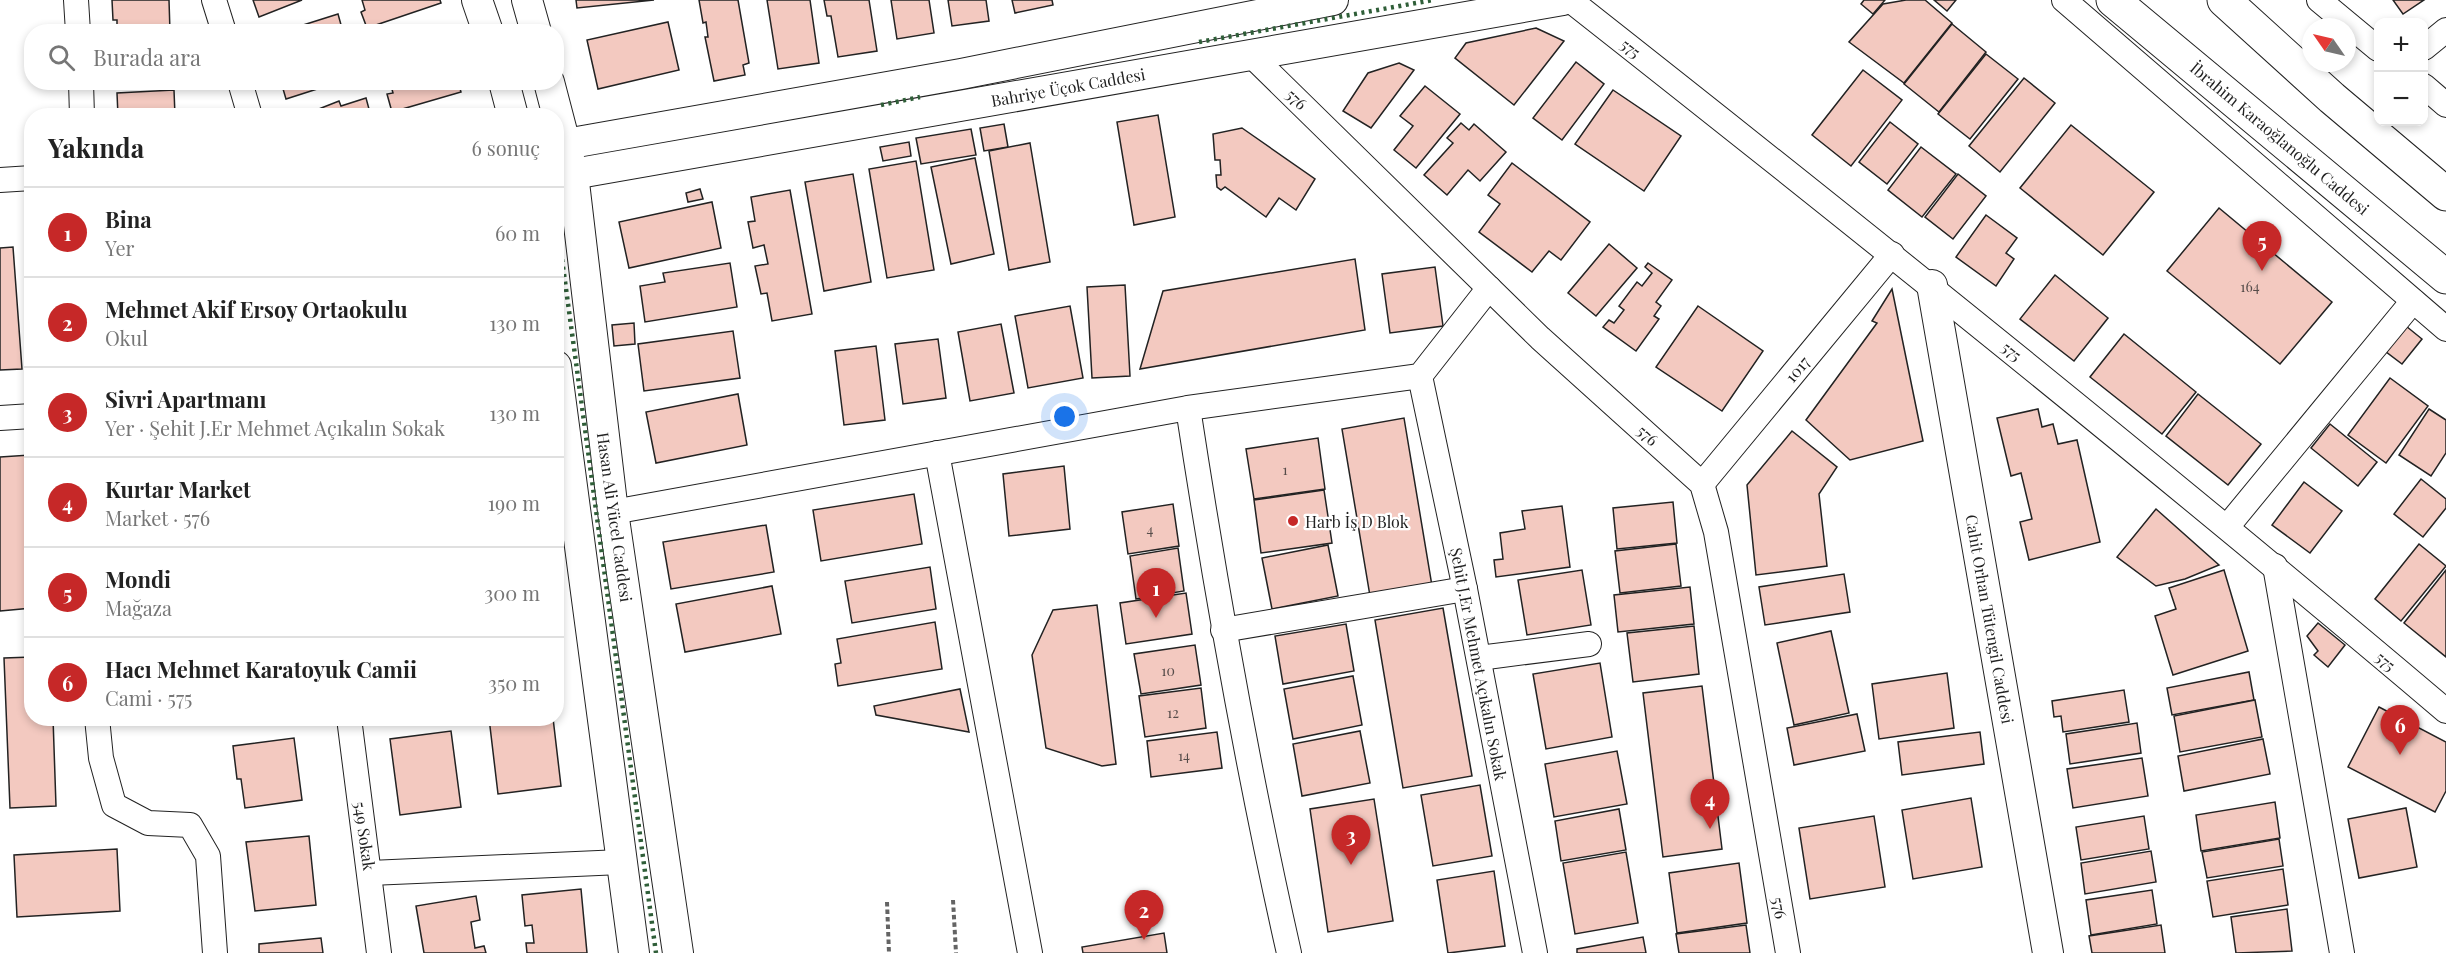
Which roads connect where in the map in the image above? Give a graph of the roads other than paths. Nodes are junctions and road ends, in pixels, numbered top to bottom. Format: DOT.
graph roads {
  1 [pos="76,0"];
  2 [pos="214,0"];
  3 [pos="477,0"];
  4 [pos="527,0"];
  5 [pos="1334,0"];
  6 [pos="1563,0"];
  7 [pos="1570,0"];
  8 [pos="2064,0"];
  9 [pos="2113,0"];
  10 [pos="2224,0"];
  11 [pos="2319,0"];
  12 [pos="78,24"];
  13 [pos="222,24"];
  14 [pos="485,24"];
  15 [pos="534,24"];
  16 [pos="2446,30"];
  17 [pos="2374,45"];
  18 [pos="2428,45"];
  19 [pos="1251,55"];
  20 [pos="2428,89"];
  21 [pos="81,90"];
  22 [pos="242,90"];
  23 [pos="506,90"];
  24 [pos="551,90"];
  25 [pos="2446,105"];
  26 [pos="82,108"];
  27 [pos="248,108"];
  28 [pos="511,108"];
  29 [pos="556,108"];
  30 [pos="564,137"];
  31 [pos="566,144"];
  32 [pos="573,174"];
  33 [pos="24,178"];
  34 [pos="0,180"];
  35 [pos="2446,195"];
  36 [pos="1892,254"];
  37 [pos="2446,276"];
  38 [pos="1932,285"];
  39 [pos="1489,288"];
  40 [pos="2413,301"];
  41 [pos="2446,329"];
  42 [pos="1420,376"];
  43 [pos="1188,408"];
  44 [pos="24,416"];
  45 [pos="0,418"];
  46 [pos="564,427"];
  47 [pos="937,453"];
  48 [pos="1702,484"];
  49 [pos="613,513"];
  50 [pos="2227,527"];
  51 [pos="2275,566"];
  52 [pos="1465,589"];
  53 [pos="1223,630"];
  54 [pos="1589,644"];
  55 [pos="1479,658"];
  56 [pos="2446,711"];
  57 [pos="98,726"];
  58 [pos="350,726"];
  59 [pos="621,862"];
  60 [pos="370,873"];
  61 [pos="215,953"];
  62 [pos="379,953"];
  63 [pos="634,953"];
  64 [pos="678,953"];
  65 [pos="1030,953"];
  66 [pos="1289,953"];
  67 [pos="1535,953"];
  68 [pos="1788,953"];
  69 [pos="2048,953"];
  70 [pos="2342,953"];
  1 -- 12 [label="street"];
  2 -- 13 [label="street"];
  3 -- 14 [label="street"];
  4 -- 15 [label="street"];
  5 -- 31 [label="street, Bahriye Üçok Caddesi"];
  6 -- 19 [label="street, Bahriye Üçok Caddesi"];
  7 -- 36 [label="street, 575"];
  8 -- 40 [label="street"];
  9 -- 37 [label="highway, İbrahim Karaoğlanoğlu Caddesi"];
  10 -- 35 [label="highway"];
  11 -- 17 [label="street"];
  16 -- 18 [label="street"];
  19 -- 32 [label="street, Bahriye Üçok Caddesi"];
  19 -- 39 [label="street, 576"];
  20 -- 25 [label="street"];
  21 -- 26 [label="street"];
  22 -- 27 [label="street"];
  23 -- 28 [label="street"];
  24 -- 29 [label="street, Hasan Ali Yücel Caddesi"];
  30 -- 31 [label="street, Hasan Ali Yücel Caddesi"];
  31 -- 32 [label="street, Hasan Ali Yücel Caddesi"];
  32 -- 49 [label="street, Hasan Ali Yücel Caddesi"];
  33 -- 34 [label="street"];
  36 -- 38 [label="street, 575"];
  36 -- 48 [label="street, 1017"];
  38 -- 50 [label="street, 575"];
  38 -- 69 [label="street, Cahit Orhan Tütengil Caddesi"];
  39 -- 42 [label="street"];
  39 -- 48 [label="street, 576"];
  40 -- 41 [label="street"];
  40 -- 50 [label="street"];
  42 -- 43 [label="street"];
  42 -- 52 [label="street, Şehit J.Er Mehmet Açıkalın Sokak"];
  43 -- 47 [label="street"];
  43 -- 53 [label="street"];
  44 -- 45 [label="street"];
  46 -- 59 [label="street"];
  47 -- 49 [label="street"];
  47 -- 65 [label="street"];
  48 -- 68 [label="street, 576"];
  49 -- 64 [label="street, Hasan Ali Yücel Caddesi"];
  50 -- 51 [label="street, 575"];
  51 -- 56 [label="street, 575"];
  51 -- 70 [label="street"];
  52 -- 53 [label="street"];
  52 -- 55 [label="street, Şehit J.Er Mehmet Açıkalın Sokak"];
  53 -- 66 [label="street"];
  54 -- 55 [label="street"];
  55 -- 67 [label="street, Şehit J.Er Mehmet Açıkalın Sokak"];
  57 -- 61 [label="street"];
  58 -- 60 [label="street, 549 Sokak"];
  59 -- 60 [label="street"];
  59 -- 63 [label="street"];
  60 -- 62 [label="street, 549 Sokak"];
}
